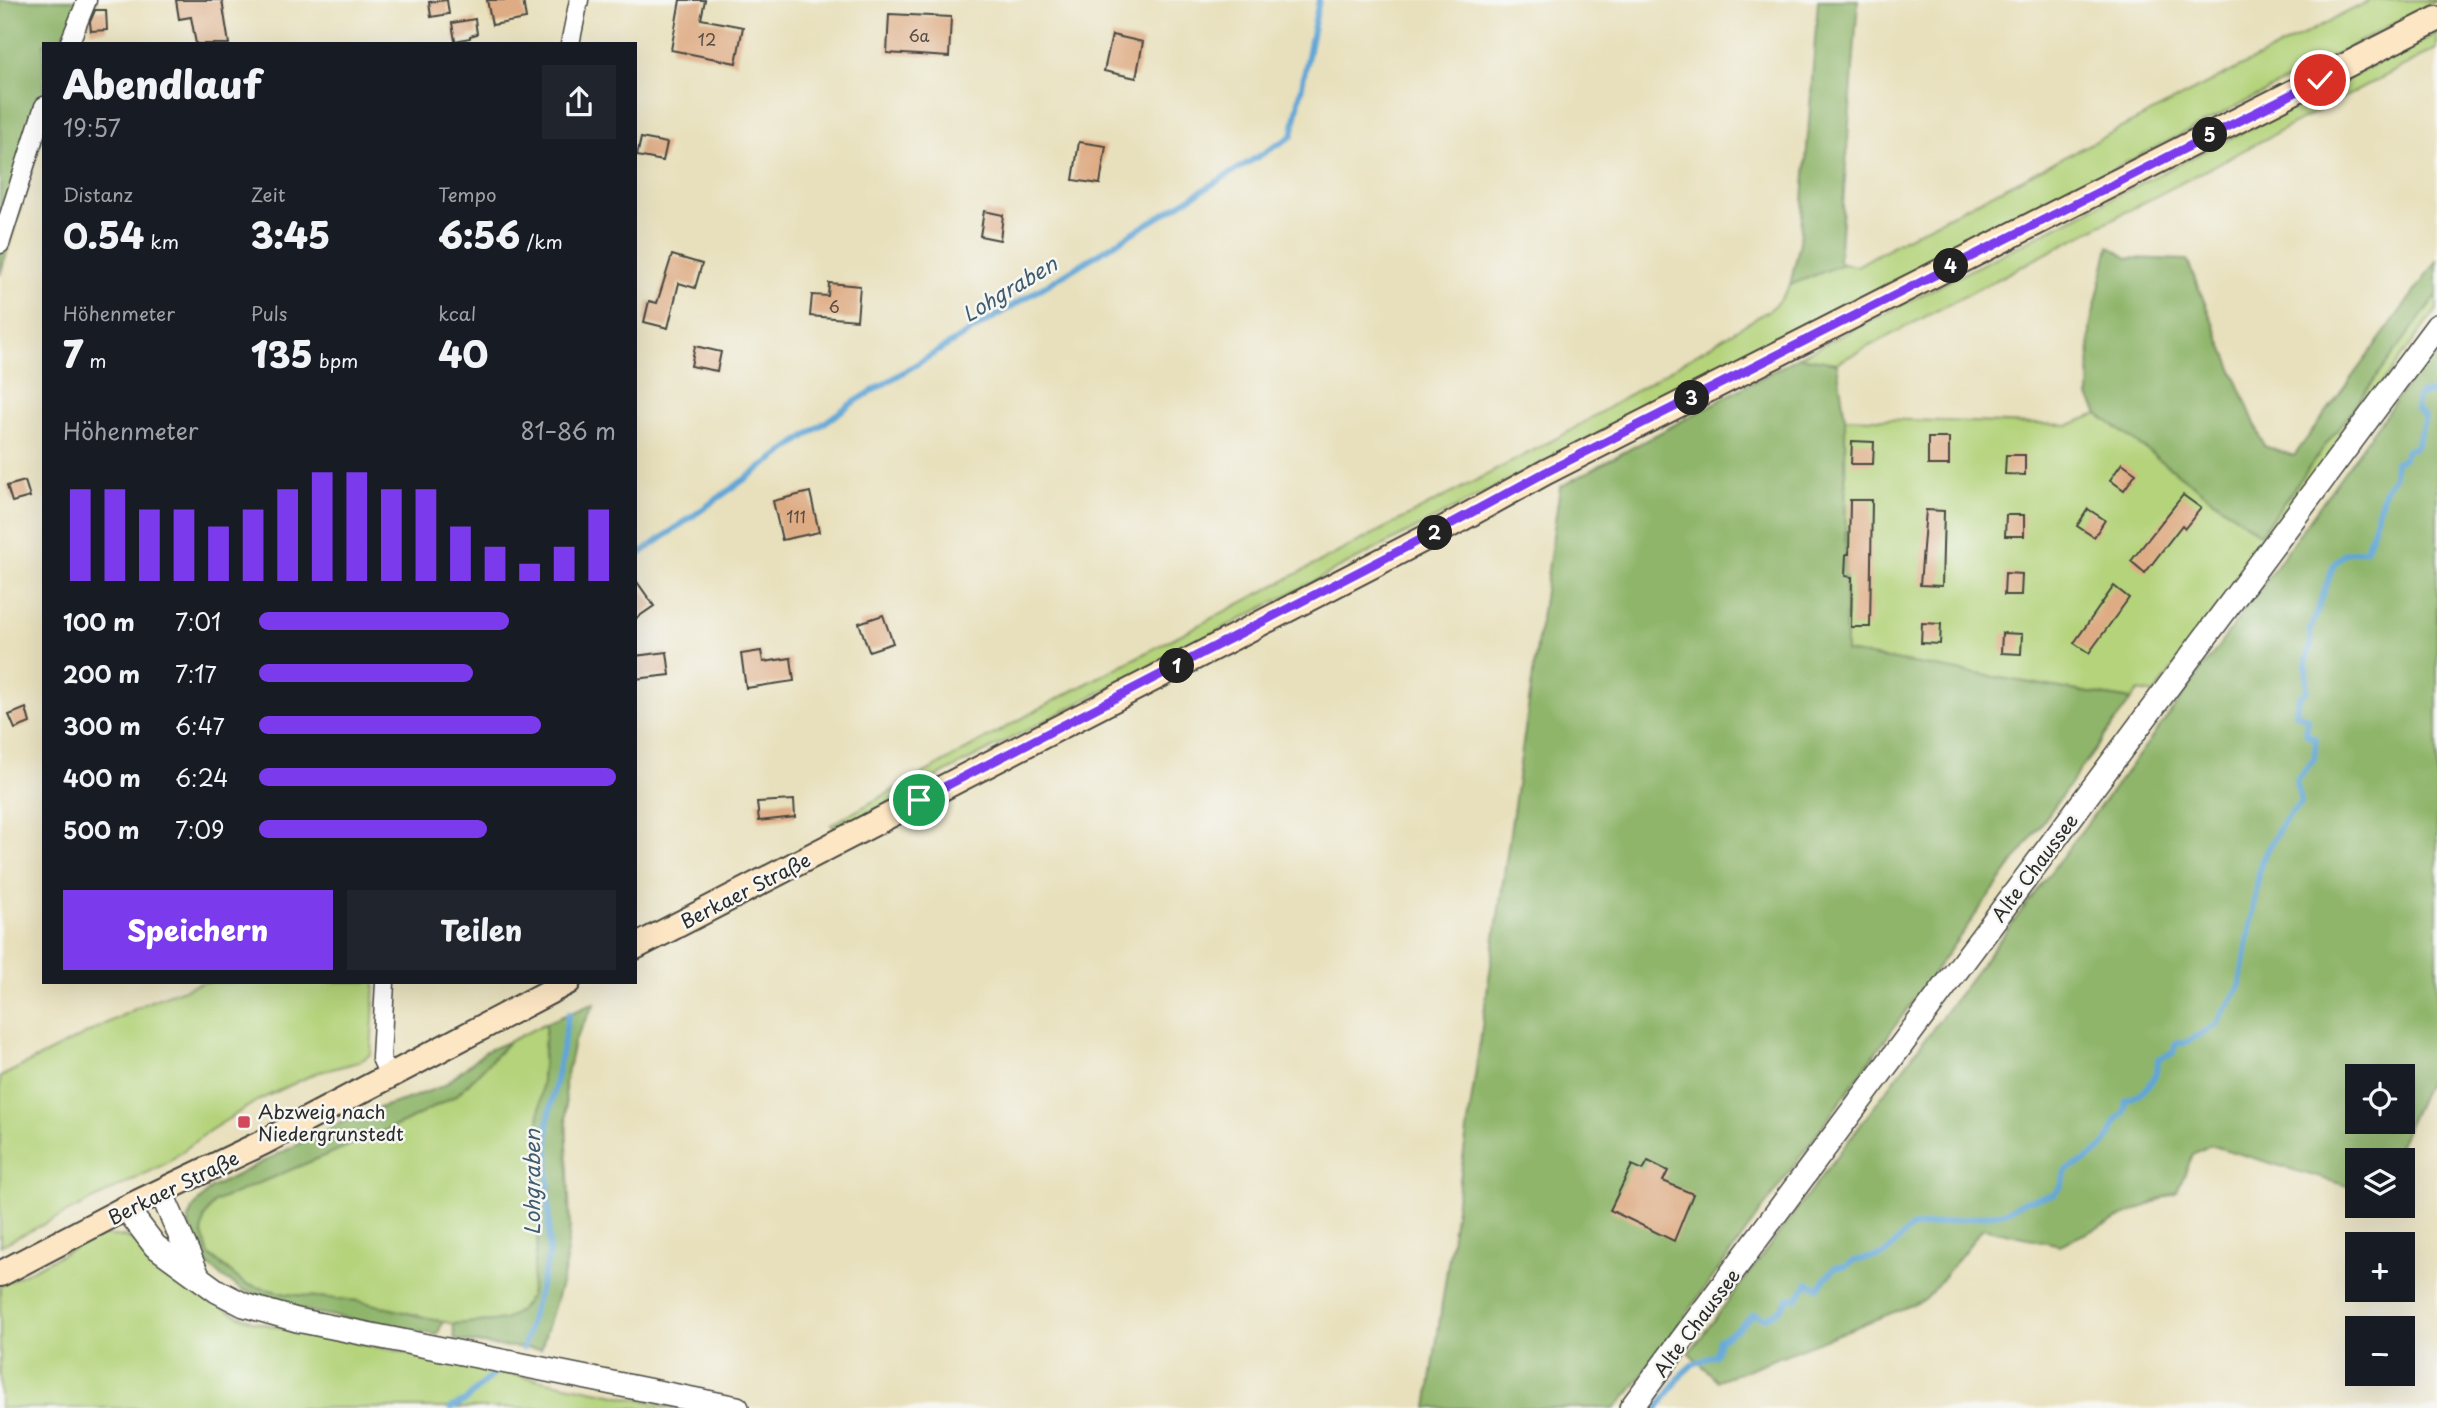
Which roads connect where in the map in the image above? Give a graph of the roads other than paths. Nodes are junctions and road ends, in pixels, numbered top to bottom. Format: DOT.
graph roads {
  1 [pos="87,0"];
  2 [pos="579,0"];
  3 [pos="2437,19"];
  4 [pos="70,42"];
  5 [pos="570,42"];
  6 [pos="42,112"];
  7 [pos="0,244"];
  8 [pos="2437,326"];
  9 [pos="637,946"];
  10 [pos="385,984"];
  11 [pos="564,984"];
  12 [pos="389,1076"];
  13 [pos="161,1192"];
  14 [pos="126,1208"];
  15 [pos="0,1274"];
  16 [pos="198,1276"];
  17 [pos="737,1408"];
  18 [pos="1631,1408"];
  1 -- 4 [label="street"];
  2 -- 5 [label="street"];
  3 -- 9 [label="main road, Berkaer Straße"];
  6 -- 7 [label="street"];
  8 -- 18 [label="street, Alte Chaussee"];
  10 -- 12 [label="street"];
  11 -- 12 [label="main road, Berkaer Straße"];
  12 -- 13 [label="main road, Berkaer Straße"];
  13 -- 14 [label="main road, Berkaer Straße"];
  13 -- 16 [label="street"];
  14 -- 15 [label="main road, Berkaer Straße"];
  14 -- 16 [label="street"];
  16 -- 17 [label="street"];
}
